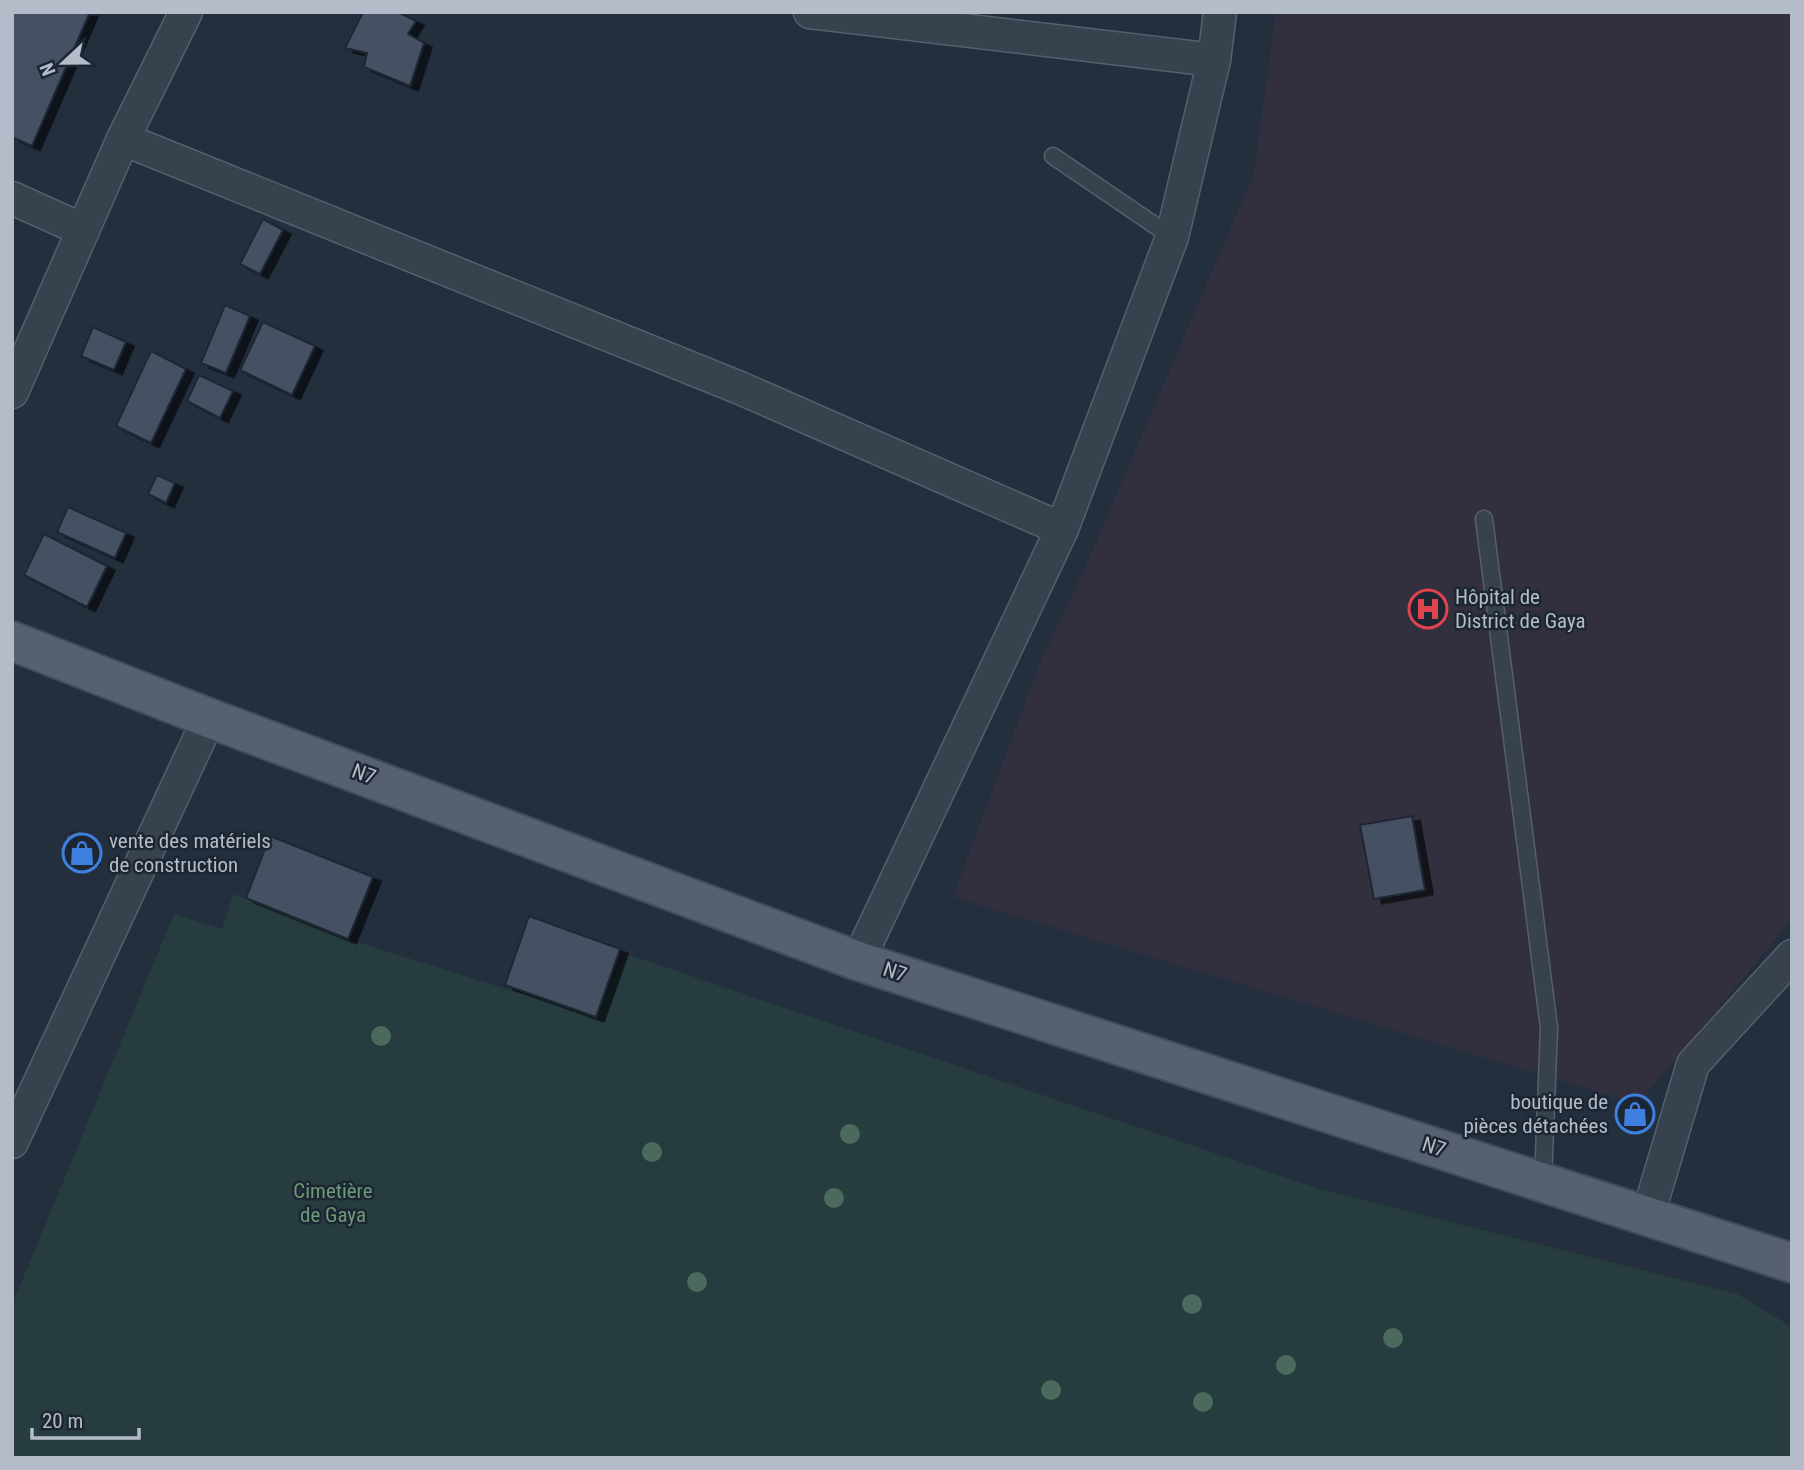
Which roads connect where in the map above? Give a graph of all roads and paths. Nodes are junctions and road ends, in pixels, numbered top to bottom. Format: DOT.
graph roads {
  1 [pos="186,12"];
  2 [pos="810,12"];
  3 [pos="1220,12"];
  4 [pos="1214,60"];
  5 [pos="123,139"];
  6 [pos="1053,156"];
  7 [pos="12,198"];
  8 [pos="83,230"];
  9 [pos="1172,237"];
  10 [pos="12,393"];
  11 [pos="1484,519"];
  12 [pos="1062,529"];
  13 [pos="12,640"];
  14 [pos="209,718"];
  15 [pos="1792,956"];
  16 [pos="858,961"];
  17 [pos="17,1105"];
  18 [pos="12,1142"];
  19 [pos="1543,1181"];
  20 [pos="1648,1215"];
  21 [pos="1792,1263"];
  1 -- 5 [label="street"];
  2 -- 4 [label="street"];
  3 -- 4 [label="street"];
  4 -- 9 [label="street"];
  5 -- 8 [label="street"];
  5 -- 12 [label="street"];
  6 -- 9 [label="lane"];
  7 -- 8 [label="street"];
  8 -- 10 [label="street"];
  9 -- 12 [label="street"];
  11 -- 19 [label="lane"];
  12 -- 16 [label="street"];
  13 -- 14 [label="main road, N7"];
  14 -- 16 [label="main road, N7"];
  14 -- 17 [label="street"];
  15 -- 20 [label="street"];
  16 -- 19 [label="main road, N7"];
  17 -- 18 [label="street"];
  19 -- 20 [label="main road, N7"];
  20 -- 21 [label="main road, N7"];
}
